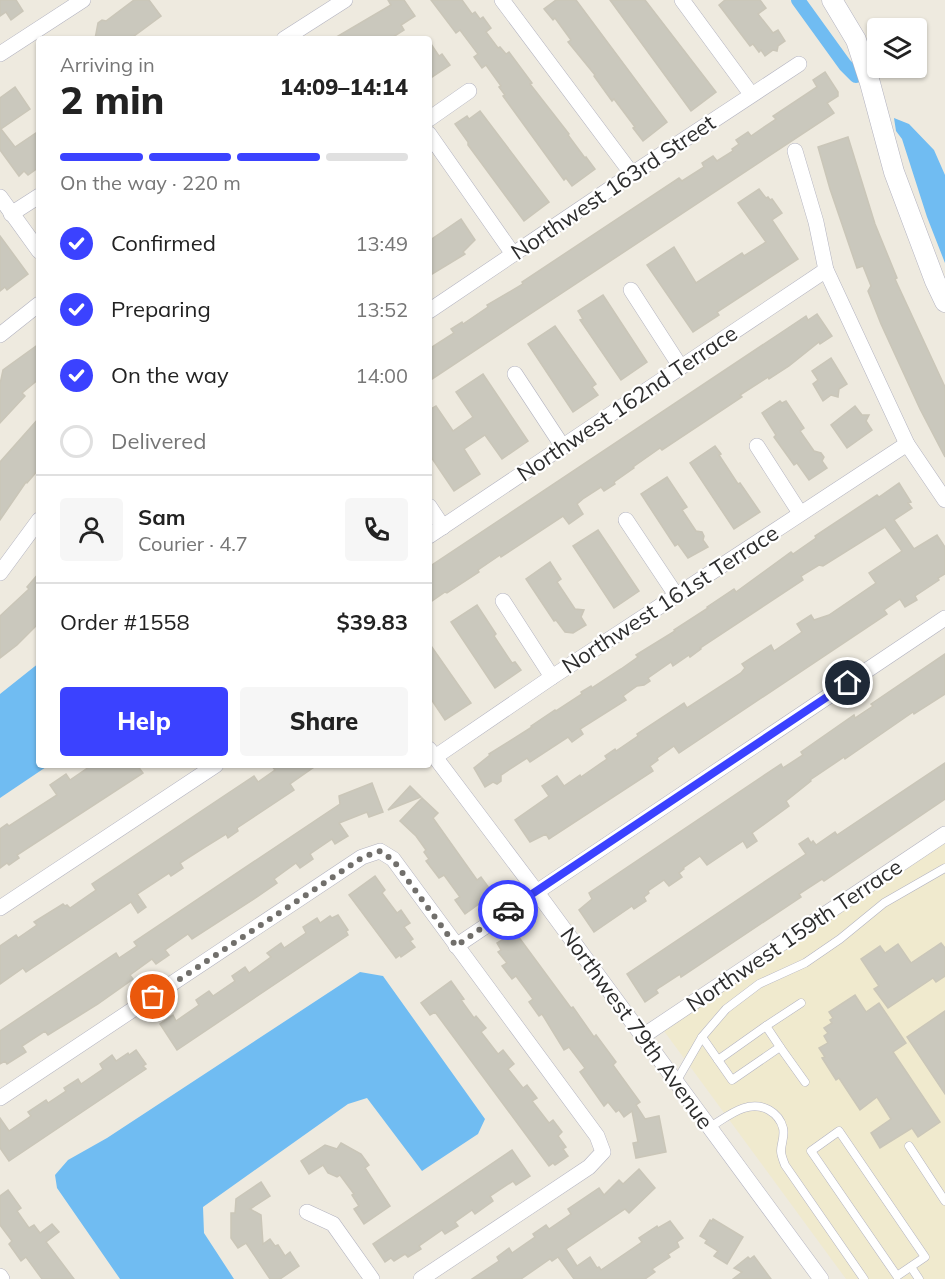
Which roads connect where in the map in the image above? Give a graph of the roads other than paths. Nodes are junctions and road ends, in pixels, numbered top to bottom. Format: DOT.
graph roads {
  1 [pos="83,0"];
  2 [pos="345,0"];
  3 [pos="502,0"];
  4 [pos="682,0"];
  5 [pos="832,0"];
  6 [pos="289,36"];
  7 [pos="0,54"];
  8 [pos="799,64"];
  9 [pos="469,91"];
  10 [pos="751,94"];
  11 [pos="432,116"];
  12 [pos="432,138"];
  13 [pos="795,151"];
  14 [pos="632,174"];
  15 [pos="0,197"];
  16 [pos="36,198"];
  17 [pos="11,214"];
  18 [pos="36,247"];
  19 [pos="513,255"];
  20 [pos="826,270"];
  21 [pos="631,290"];
  22 [pos="945,302"];
  23 [pos="36,306"];
  24 [pos="432,309"];
  25 [pos="0,334"];
  26 [pos="680,366"];
  27 [pos="515,374"];
  28 [pos="907,444"];
  29 [pos="756,446"];
  30 [pos="563,447"];
  31 [pos="945,500"];
  32 [pos="432,510"];
  33 [pos="800,513"];
  34 [pos="626,520"];
  35 [pos="36,524"];
  36 [pos="443,527"];
  37 [pos="432,534"];
  38 [pos="0,573"];
  39 [pos="676,595"];
  40 [pos="502,601"];
  41 [pos="945,618"];
  42 [pos="552,677"];
  43 [pos="432,753"];
  44 [pos="211,768"];
  45 [pos="945,834"];
  46 [pos="945,868"];
  47 [pos="536,891"];
  48 [pos="0,908"];
  49 [pos="456,946"];
  50 [pos="801,1003"];
  51 [pos="766,1026"];
  52 [pos="643,1036"];
  53 [pos="702,1037"];
  54 [pos="780,1047"];
  55 [pos="718,1060"];
  56 [pos="676,1082"];
  57 [pos="804,1082"];
  58 [pos="0,1098"];
  59 [pos="710,1127"];
  60 [pos="909,1146"];
  61 [pos="945,1201"];
  62 [pos="307,1212"];
  63 [pos="910,1267"];
  64 [pos="372,1279"];
  65 [pos="421,1279"];
  66 [pos="821,1279"];
  67 [pos="864,1279"];
  68 [pos="919,1279"];
  1 -- 7 [label="street"];
  2 -- 6 [label="street"];
  3 -- 14 [label="street"];
  4 -- 10 [label="street"];
  5 -- 22 [label="street"];
  8 -- 10 [label="street, Northwest 163rd Street"];
  9 -- 11 [label="street"];
  10 -- 14 [label="street, Northwest 163rd Street"];
  12 -- 19 [label="street"];
  13 -- 20 [label="street"];
  14 -- 19 [label="street, Northwest 163rd Street"];
  15 -- 17 [label="street"];
  16 -- 17 [label="street"];
  17 -- 18 [label="street"];
  19 -- 24 [label="street, Northwest 163rd Street"];
  20 -- 26 [label="street, Northwest 162nd Terrace"];
  20 -- 28 [label="street"];
  21 -- 26 [label="street"];
  23 -- 25 [label="street"];
  26 -- 30 [label="street, Northwest 162nd Terrace"];
  27 -- 30 [label="street"];
  28 -- 31 [label="street"];
  28 -- 33 [label="street, Northwest 161st Terrace"];
  29 -- 33 [label="street"];
  30 -- 36 [label="street, Northwest 162nd Terrace"];
  32 -- 36 [label="street"];
  33 -- 39 [label="street, Northwest 161st Terrace"];
  34 -- 39 [label="street"];
  35 -- 38 [label="street"];
  36 -- 37 [label="street, Northwest 162nd Terrace"];
  39 -- 42 [label="street, Northwest 161st Terrace"];
  40 -- 42 [label="street"];
  41 -- 47 [label="street"];
  42 -- 43 [label="street, Northwest 161st Terrace"];
  43 -- 47 [label="street, Northwest 79th Avenue"];
  44 -- 48 [label="street"];
  45 -- 52 [label="street, Northwest 159th Terrace"];
  46 -- 53 [label="lane"];
  47 -- 49 [label="street"];
  47 -- 52 [label="street, Northwest 79th Avenue"];
  49 -- 58 [label="street"];
  49 -- 65 [label="street"];
  50 -- 51 [label="lane"];
  51 -- 54 [label="lane"];
  51 -- 55 [label="lane"];
  52 -- 56 [label="street, Northwest 79th Avenue"];
  53 -- 55 [label="lane"];
  53 -- 56 [label="lane"];
  54 -- 55 [label="lane"];
  54 -- 57 [label="lane"];
  56 -- 59 [label="street, Northwest 79th Avenue"];
  59 -- 66 [label="street, Northwest 79th Avenue"];
  59 -- 67 [label="lane"];
  60 -- 61 [label="lane"];
  62 -- 64 [label="street"];
  63 -- 63 [label="lane"];
  63 -- 68 [label="lane"];
}
